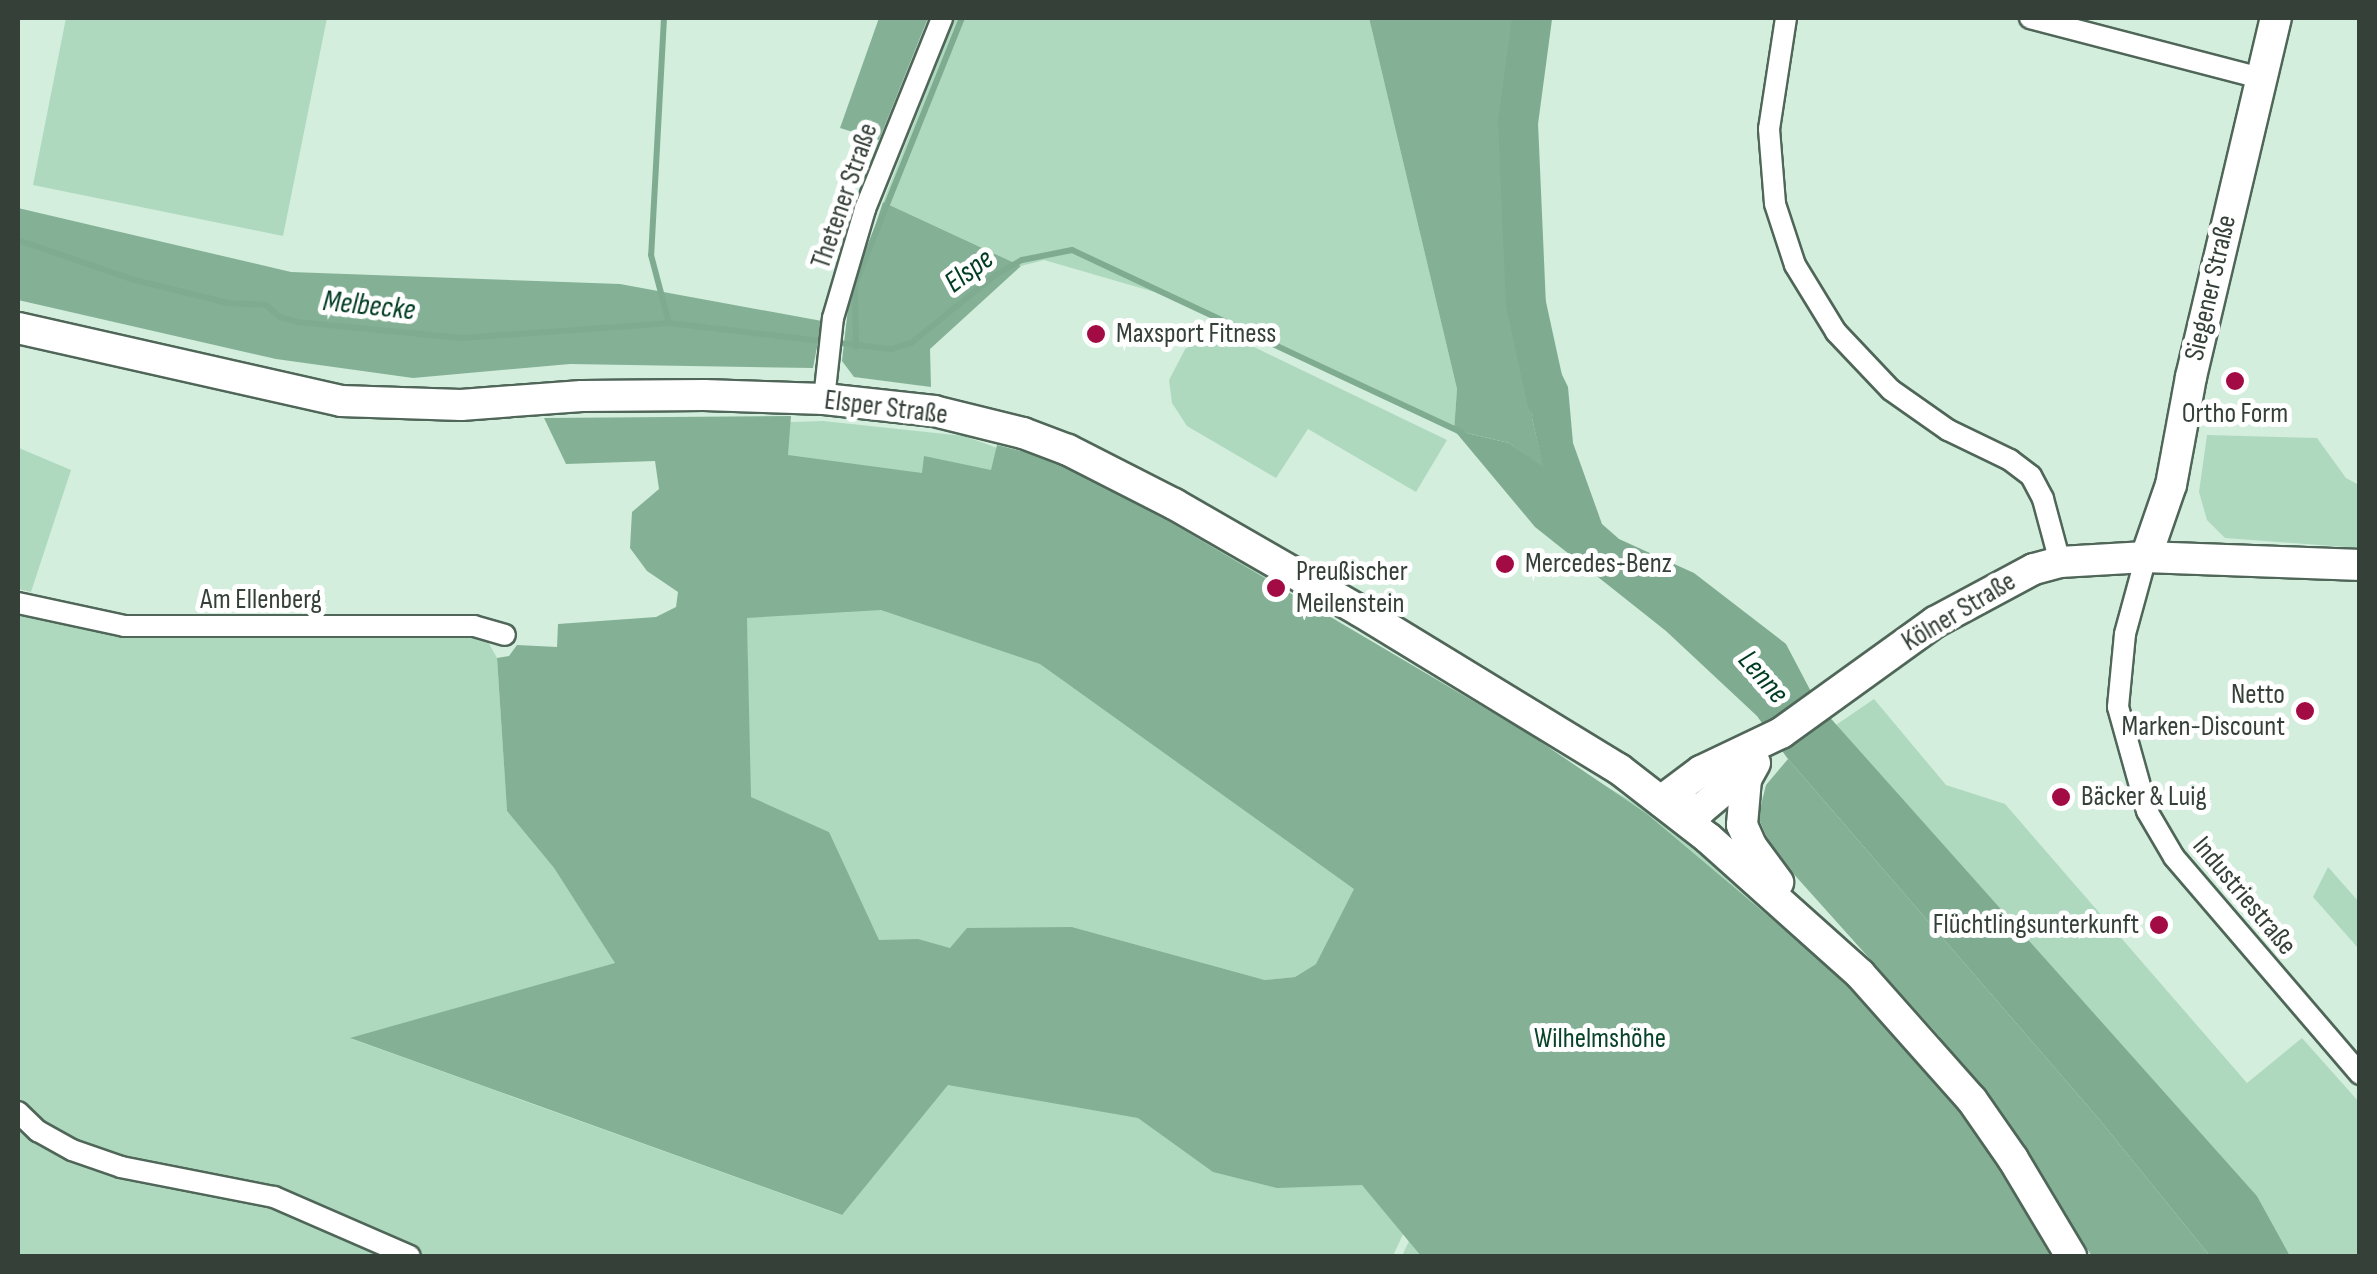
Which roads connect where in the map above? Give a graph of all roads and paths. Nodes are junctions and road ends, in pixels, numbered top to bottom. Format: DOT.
graph roads {
  1 [pos="942,18"];
  2 [pos="1786,18"];
  3 [pos="2030,18"];
  4 [pos="2276,18"];
  5 [pos="2261,78"];
  6 [pos="18,328"];
  7 [pos="824,400"];
  8 [pos="2146,557"];
  9 [pos="2060,562"];
  10 [pos="2360,565"];
  11 [pos="18,603"];
  12 [pos="505,636"];
  13 [pos="1781,734"];
  14 [pos="1755,763"];
  15 [pos="1712,781"];
  16 [pos="1662,801"];
  17 [pos="1809,926"];
  18 [pos="2360,1074"];
  19 [pos="18,1112"];
  20 [pos="410,1256"];
  21 [pos="2071,1256"];
  1 -- 7 [label="street, Thetener Straße"];
  2 -- 9 [label="street"];
  3 -- 5 [label="street"];
  4 -- 5 [label="main road, Siegener Straße"];
  5 -- 8 [label="main road, Siegener Straße"];
  6 -- 7 [label="main road, Elsper Straße"];
  7 -- 16 [label="main road, Elsper Straße"];
  8 -- 9 [label="main road, Kölner Straße"];
  8 -- 10 [label="main road, Kölner Straße"];
  8 -- 18 [label="street, Industriestraße"];
  9 -- 13 [label="main road, Kölner Straße"];
  11 -- 12 [label="street, Am Ellenberg"];
  13 -- 14 [label="main road"];
  13 -- 15 [label="main road, Kölner Straße"];
  14 -- 15 [label="main road"];
  14 -- 17 [label="main road"];
  15 -- 16 [label="main road, Kölner Straße"];
  16 -- 17 [label="main road, Elsper Straße"];
  17 -- 21 [label="main road"];
  19 -- 20 [label="street"];
}
